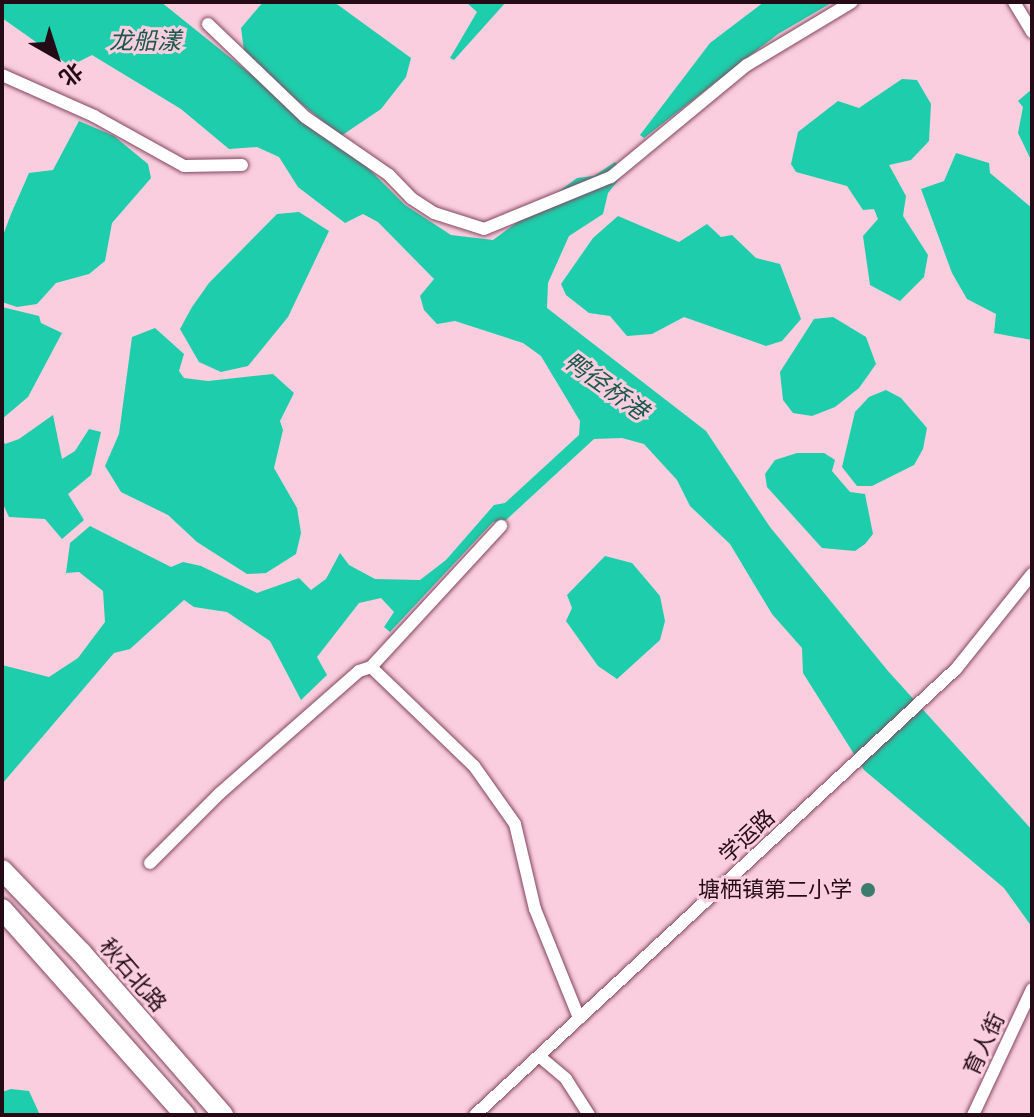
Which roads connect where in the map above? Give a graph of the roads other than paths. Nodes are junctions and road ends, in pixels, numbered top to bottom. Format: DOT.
graph roads {
  1 [pos="852,2"];
  2 [pos="1014,2"];
  3 [pos="208,24"];
  4 [pos="1032,32"];
  5 [pos="2,75"];
  6 [pos="242,165"];
  7 [pos="501,526"];
  8 [pos="1032,574"];
  9 [pos="371,667"];
  10 [pos="150,863"];
  11 [pos="2,870"];
  12 [pos="2,909"];
  13 [pos="1032,989"];
  14 [pos="579,1018"];
  15 [pos="539,1056"];
  16 [pos="185,1115"];
  17 [pos="223,1115"];
  18 [pos="475,1115"];
  19 [pos="589,1115"];
  20 [pos="973,1115"];
  1 -- 3 [label="street"];
  2 -- 4 [label="street"];
  5 -- 6 [label="street"];
  7 -- 9 [label="street"];
  8 -- 14 [label="street, 学运路"];
  9 -- 10 [label="street"];
  9 -- 14 [label="street"];
  11 -- 17 [label="main road, 秋石北路"];
  12 -- 16 [label="main road"];
  13 -- 20 [label="street, 育人街"];
  14 -- 15 [label="street, 学运路"];
  15 -- 18 [label="street, 学运路"];
  15 -- 19 [label="street"];
}
